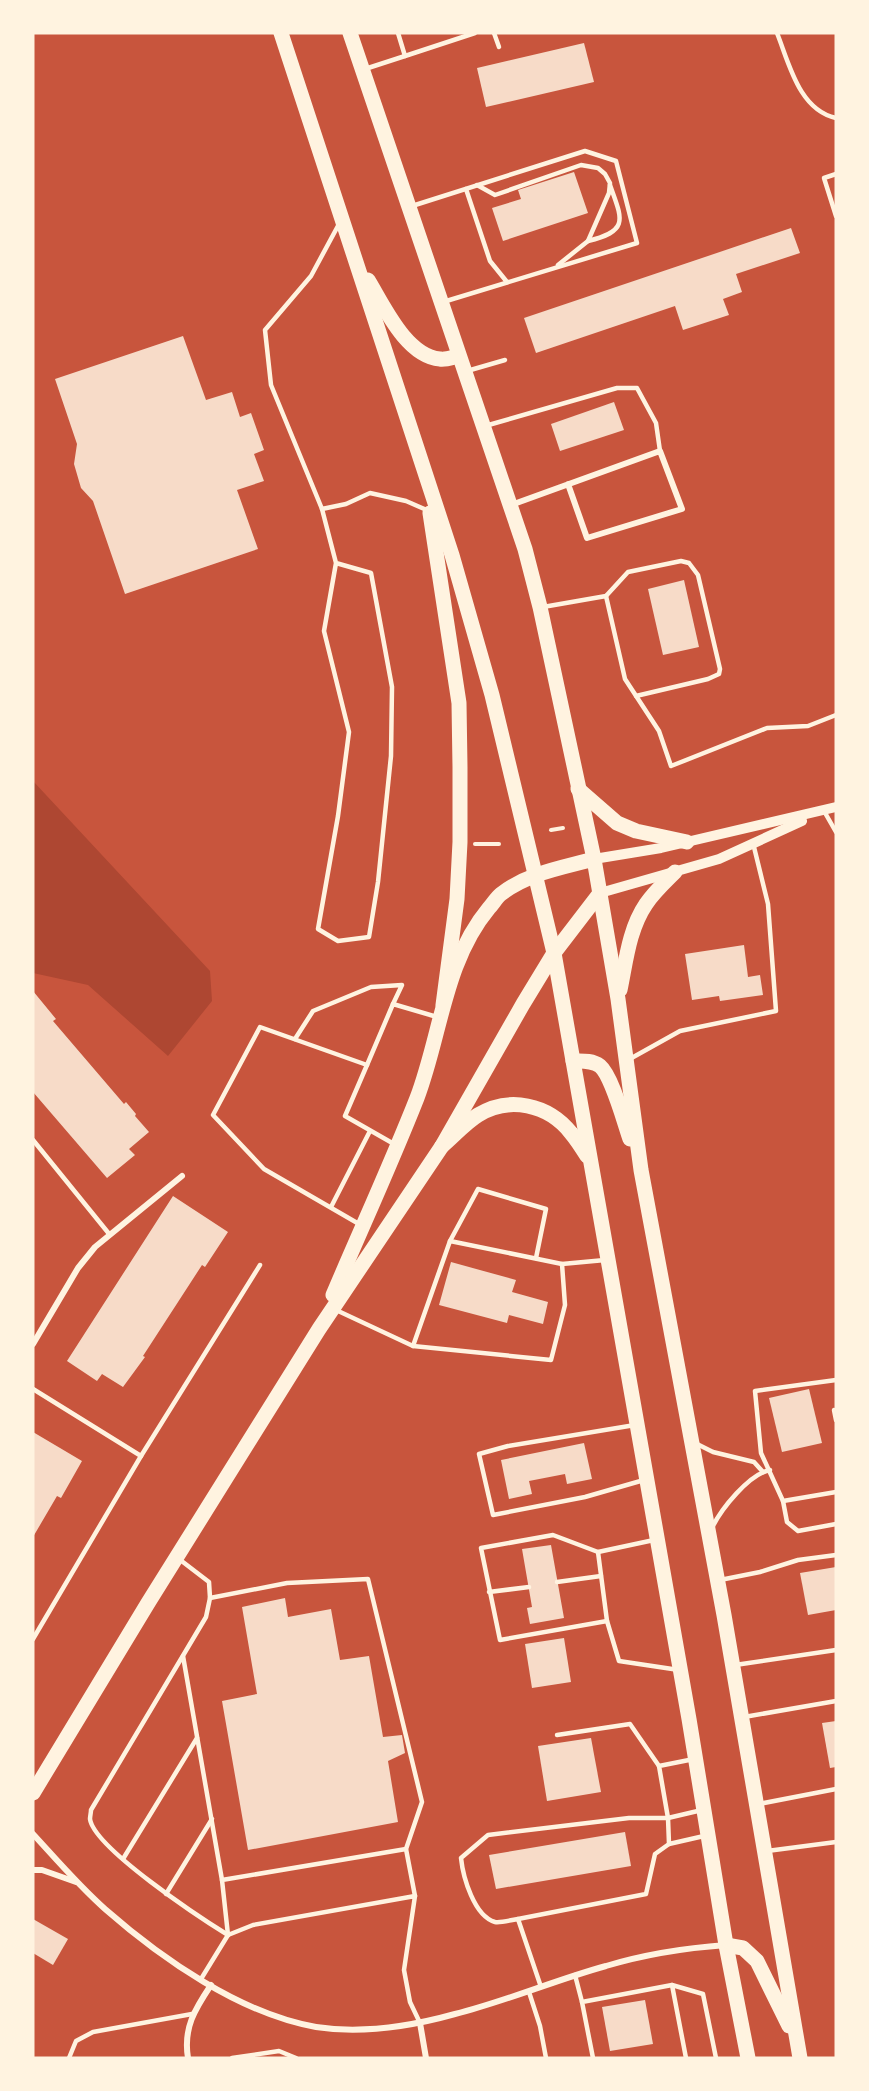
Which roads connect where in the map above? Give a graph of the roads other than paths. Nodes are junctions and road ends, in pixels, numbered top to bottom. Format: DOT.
graph roads {
  1 [pos="281,33"];
  2 [pos="350,33"];
  3 [pos="398,33"];
  4 [pos="475,33"];
  5 [pos="494,33"];
  6 [pos="777,33"];
  7 [pos="499,47"];
  8 [pos="405,56"];
  9 [pos="363,70"];
  10 [pos="836,118"];
  11 [pos="836,174"];
  12 [pos="610,183"];
  13 [pos="477,185"];
  14 [pos="466,189"];
  15 [pos="408,207"];
  16 [pos="836,216"];
  17 [pos="342,219"];
  18 [pos="588,241"];
  19 [pos="355,259"];
  20 [pos="556,266"];
  21 [pos="507,282"];
  22 [pos="440,303"];
  23 [pos="458,356"];
  24 [pos="505,360"];
  25 [pos="464,372"];
  26 [pos="483,427"];
  27 [pos="660,451"];
  28 [pos="425,475"];
  29 [pos="568,484"];
  30 [pos="510,505"];
  31 [pos="322,509"];
  32 [pos="430,511"];
  33 [pos="336,562"];
  34 [pos="606,596"];
  35 [pos="540,607"];
  36 [pos="636,696"];
  37 [pos="836,715"];
  38 [pos="578,789"];
  39 [pos="836,807"];
  40 [pos="824,811"];
  41 [pos="836,832"];
  42 [pos="687,842"];
  43 [pos="753,843"];
  44 [pos="594,859"];
  45 [pos="675,872"];
  46 [pos="534,875"];
  47 [pos="600,893"];
  48 [pos="554,953"];
  49 [pos="618,999"];
  50 [pos="393,1004"];
  51 [pos="441,1011"];
  52 [pos="295,1039"];
  53 [pos="573,1061"];
  54 [pos="626,1061"];
  55 [pos="367,1065"];
  56 [pos="370,1131"];
  57 [pos="33,1140"];
  58 [pos="397,1145"];
  59 [pos="442,1146"];
  60 [pos="591,1161"];
  61 [pos="641,1170"];
  62 [pos="182,1176"];
  63 [pos="331,1207"];
  64 [pos="363,1226"];
  65 [pos="110,1235"];
  66 [pos="450,1241"];
  67 [pos="536,1258"];
  68 [pos="608,1260"];
  69 [pos="562,1264"];
  70 [pos="260,1266"];
  71 [pos="332,1309"];
  72 [pos="319,1329"];
  73 [pos="33,1344"];
  74 [pos="413,1346"];
  75 [pos="836,1380"];
  76 [pos="33,1389"];
  77 [pos="834,1410"];
  78 [pos="836,1420"];
  79 [pos="637,1425"];
  80 [pos="692,1441"];
  81 [pos="141,1456"];
  82 [pos="770,1470"];
  83 [pos="763,1472"];
  84 [pos="646,1479"];
  85 [pos="836,1492"];
  86 [pos="783,1501"];
  87 [pos="836,1524"];
  88 [pos="709,1534"];
  89 [pos="657,1540"];
  90 [pos="598,1552"];
  91 [pos="836,1555"];
  92 [pos="177,1557"];
  93 [pos="601,1576"];
  94 [pos="718,1580"];
  95 [pos="557,1582"];
  96 [pos="529,1587"];
  97 [pos="489,1592"];
  98 [pos="210,1598"];
  99 [pos="607,1621"];
  100 [pos="33,1639"];
  101 [pos="836,1650"];
  102 [pos="183,1655"];
  103 [pos="732,1665"];
  104 [pos="680,1671"];
  105 [pos="836,1701"];
  106 [pos="741,1718"];
  107 [pos="557,1735"];
  108 [pos="197,1738"];
  109 [pos="695,1759"];
  110 [pos="659,1766"];
  111 [pos="35,1786"];
  112 [pos="836,1789"];
  113 [pos="756,1804"];
  114 [pos="704,1810"];
  115 [pos="668,1818"];
  116 [pos="212,1819"];
  117 [pos="33,1834"];
  118 [pos="708,1835"];
  119 [pos="836,1842"];
  120 [pos="669,1844"];
  121 [pos="406,1849"];
  122 [pos="764,1851"];
  123 [pos="123,1859"];
  124 [pos="33,1870"];
  125 [pos="222,1880"];
  126 [pos="77,1882"];
  127 [pos="166,1894"];
  128 [pos="415,1896"];
  129 [pos="518,1919"];
  130 [pos="228,1935"];
  131 [pos="726,1945"];
  132 [pos="575,1976"];
  133 [pos="201,1979"];
  134 [pos="672,1984"];
  135 [pos="211,1985"];
  136 [pos="541,1988"];
  137 [pos="529,1992"];
  138 [pos="582,2002"];
  139 [pos="192,2014"];
  140 [pos="420,2023"];
  141 [pos="796,2039"];
  142 [pos="69,2058"];
  143 [pos="188,2058"];
  144 [pos="232,2058"];
  145 [pos="296,2058"];
  146 [pos="426,2058"];
  147 [pos="546,2058"];
  148 [pos="593,2058"];
  149 [pos="686,2058"];
  150 [pos="716,2058"];
  151 [pos="747,2058"];
  152 [pos="800,2058"];
  1 -- 17 [label="main road"];
  2 -- 9 [label="main road"];
  3 -- 8 [label="lane"];
  4 -- 8 [label="lane"];
  5 -- 7 [label="lane"];
  6 -- 10 [label="lane"];
  8 -- 9 [label="lane"];
  9 -- 15 [label="main road"];
  11 -- 16 [label="lane"];
  12 -- 13 [label="lane"];
  12 -- 18 [label="lane"];
  12 -- 18 [label="lane"];
  13 -- 14 [label="lane"];
  13 -- 20 [label="lane"];
  14 -- 15 [label="lane"];
  14 -- 21 [label="lane"];
  15 -- 22 [label="main road"];
  17 -- 19 [label="main road"];
  17 -- 31 [label="lane"];
  18 -- 20 [label="lane"];
  19 -- 23 [label="main road"];
  19 -- 28 [label="main road"];
  20 -- 21 [label="lane"];
  21 -- 22 [label="lane"];
  22 -- 23 [label="main road"];
  23 -- 25 [label="main road"];
  24 -- 25 [label="lane"];
  25 -- 26 [label="main road"];
  26 -- 27 [label="lane"];
  26 -- 30 [label="main road"];
  27 -- 29 [label="street"];
  27 -- 29 [label="street"];
  28 -- 32 [label="main road"];
  28 -- 46 [label="main road"];
  29 -- 30 [label="street"];
  30 -- 35 [label="main road"];
  31 -- 32 [label="lane"];
  31 -- 33 [label="lane"];
  32 -- 51 [label="main road"];
  33 -- 33 [label="lane"];
  34 -- 35 [label="lane"];
  34 -- 36 [label="lane"];
  34 -- 36 [label="lane"];
  35 -- 38 [label="main road"];
  36 -- 37 [label="lane"];
  38 -- 42 [label="main road"];
  38 -- 44 [label="main road"];
  39 -- 40 [label="street"];
  40 -- 41 [label="lane"];
  40 -- 42 [label="street"];
  40 -- 43 [label="street"];
  42 -- 44 [label="street"];
  43 -- 45 [label="street"];
  43 -- 54 [label="lane"];
  44 -- 46 [label="main road"];
  44 -- 47 [label="main road"];
  45 -- 47 [label="street"];
  45 -- 49 [label="main road"];
  46 -- 48 [label="main road"];
  46 -- 51 [label="main road"];
  47 -- 48 [label="main road"];
  47 -- 49 [label="main road"];
  48 -- 53 [label="main road"];
  48 -- 59 [label="main road"];
  49 -- 54 [label="main road"];
  50 -- 51 [label="lane"];
  50 -- 52 [label="lane"];
  50 -- 55 [label="lane"];
  51 -- 58 [label="main road"];
  52 -- 55 [label="lane"];
  52 -- 63 [label="lane"];
  53 -- 60 [label="main road"];
  53 -- 61 [label="main road"];
  54 -- 61 [label="main road"];
  55 -- 56 [label="lane"];
  56 -- 58 [label="lane"];
  56 -- 63 [label="lane"];
  57 -- 65 [label="lane"];
  58 -- 64 [label="main road"];
  59 -- 60 [label="main road"];
  59 -- 71 [label="main road"];
  60 -- 68 [label="main road"];
  61 -- 80 [label="main road"];
  62 -- 65 [label="street"];
  63 -- 64 [label="lane"];
  64 -- 72 [label="main road"];
  65 -- 73 [label="street"];
  66 -- 67 [label="lane"];
  66 -- 67 [label="lane"];
  66 -- 74 [label="lane"];
  67 -- 69 [label="lane"];
  68 -- 69 [label="lane"];
  68 -- 79 [label="main road"];
  69 -- 74 [label="lane"];
  70 -- 81 [label="lane"];
  71 -- 72 [label="main road"];
  71 -- 74 [label="lane"];
  72 -- 92 [label="main road"];
  75 -- 82 [label="lane"];
  76 -- 81 [label="lane"];
  77 -- 78 [label="lane"];
  79 -- 84 [label="main road"];
  79 -- 84 [label="lane"];
  80 -- 83 [label="lane"];
  80 -- 88 [label="main road"];
  81 -- 100 [label="lane"];
  82 -- 83 [label="lane"];
  82 -- 86 [label="lane"];
  83 -- 88 [label="lane"];
  84 -- 89 [label="main road"];
  85 -- 86 [label="lane"];
  86 -- 87 [label="lane"];
  88 -- 94 [label="main road"];
  89 -- 90 [label="lane"];
  89 -- 104 [label="main road"];
  90 -- 93 [label="lane"];
  90 -- 97 [label="lane"];
  91 -- 94 [label="lane"];
  92 -- 98 [label="lane"];
  92 -- 111 [label="main road"];
  93 -- 95 [label="lane"];
  93 -- 99 [label="lane"];
  94 -- 103 [label="main road"];
  96 -- 97 [label="lane"];
  97 -- 99 [label="lane"];
  98 -- 102 [label="lane"];
  98 -- 121 [label="lane"];
  99 -- 104 [label="lane"];
  101 -- 103 [label="lane"];
  102 -- 108 [label="lane"];
  102 -- 123 [label="lane"];
  103 -- 106 [label="main road"];
  104 -- 109 [label="main road"];
  105 -- 106 [label="lane"];
  106 -- 113 [label="main road"];
  107 -- 110 [label="lane"];
  108 -- 116 [label="lane"];
  108 -- 123 [label="lane"];
  109 -- 110 [label="lane"];
  109 -- 114 [label="main road"];
  110 -- 115 [label="lane"];
  112 -- 113 [label="lane"];
  113 -- 122 [label="main road"];
  114 -- 115 [label="lane"];
  114 -- 118 [label="main road"];
  115 -- 120 [label="lane"];
  115 -- 129 [label="lane"];
  116 -- 125 [label="lane"];
  116 -- 127 [label="lane"];
  117 -- 126 [label="street"];
  118 -- 120 [label="lane"];
  118 -- 131 [label="main road"];
  119 -- 122 [label="lane"];
  120 -- 129 [label="lane"];
  121 -- 125 [label="lane"];
  121 -- 128 [label="lane"];
  122 -- 141 [label="main road"];
  123 -- 127 [label="lane"];
  124 -- 126 [label="street"];
  125 -- 130 [label="lane"];
  126 -- 133 [label="street"];
  127 -- 130 [label="lane"];
  128 -- 130 [label="lane"];
  128 -- 140 [label="lane"];
  129 -- 136 [label="lane"];
  130 -- 133 [label="lane"];
  131 -- 132 [label="street"];
  131 -- 141 [label="main road"];
  131 -- 151 [label="main road"];
  132 -- 136 [label="street"];
  132 -- 138 [label="lane"];
  133 -- 135 [label="street"];
  134 -- 138 [label="lane"];
  134 -- 149 [label="lane"];
  134 -- 150 [label="lane"];
  135 -- 139 [label="street"];
  135 -- 140 [label="street"];
  136 -- 137 [label="street"];
  137 -- 140 [label="street"];
  137 -- 147 [label="lane"];
  138 -- 148 [label="lane"];
  139 -- 142 [label="lane"];
  139 -- 143 [label="street"];
  140 -- 146 [label="street"];
  141 -- 152 [label="main road"];
  144 -- 145 [label="lane"];
}
